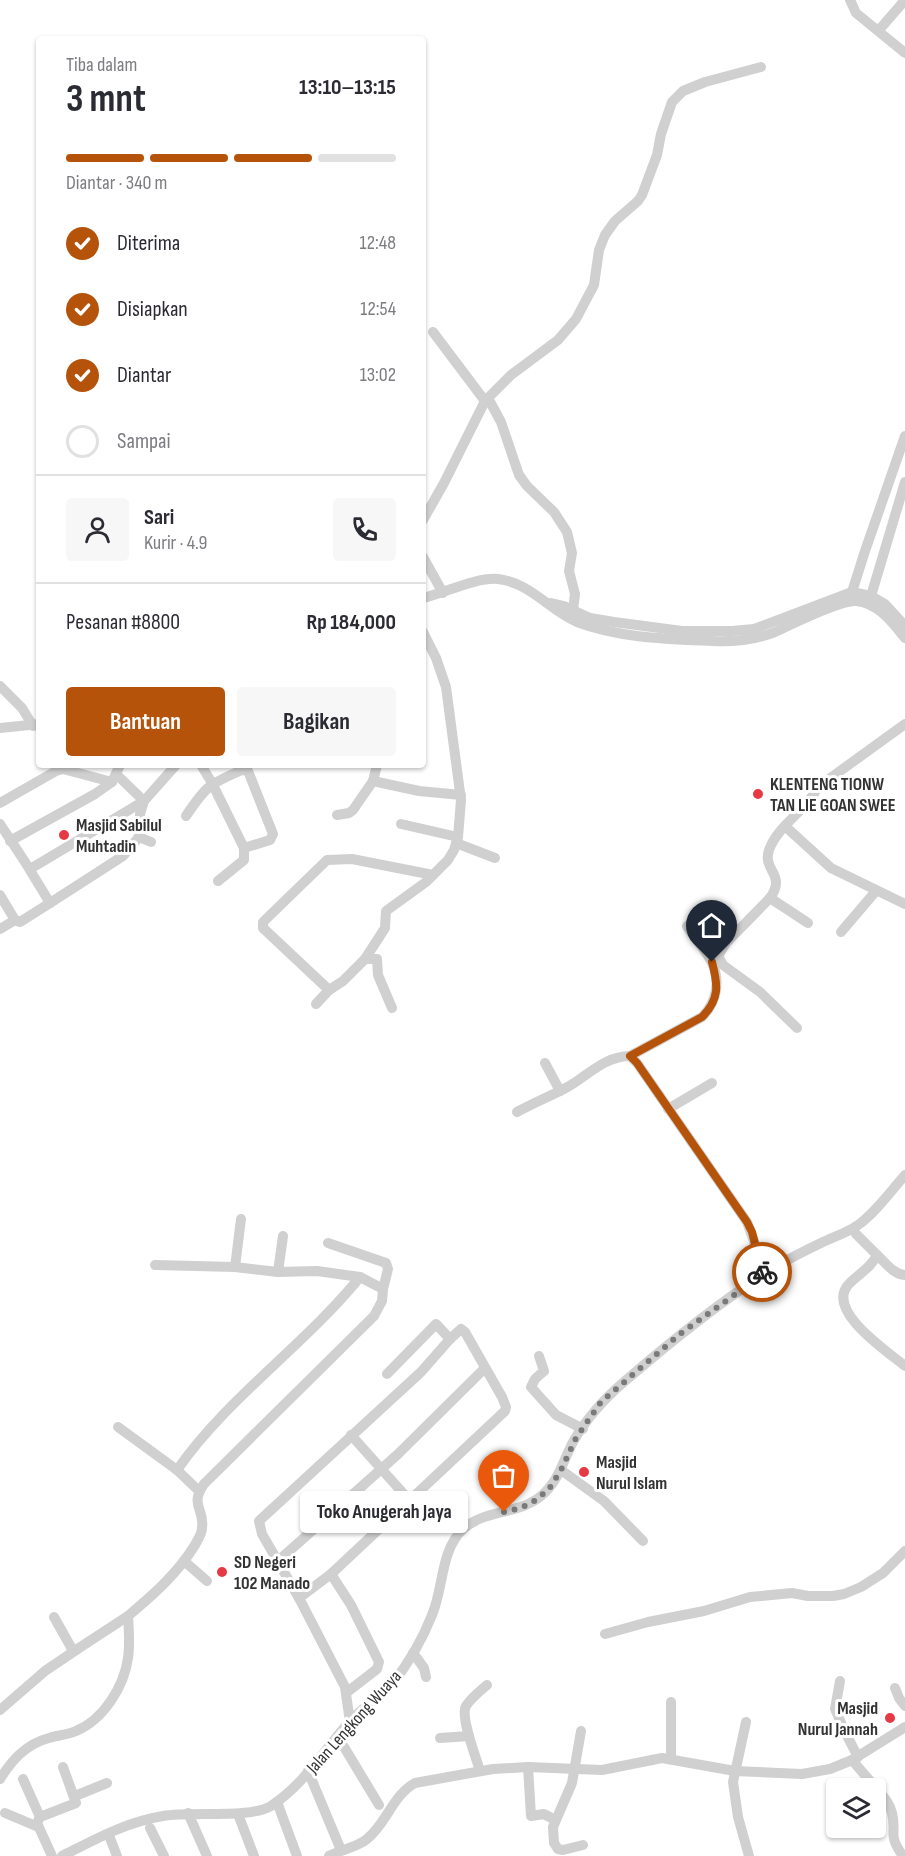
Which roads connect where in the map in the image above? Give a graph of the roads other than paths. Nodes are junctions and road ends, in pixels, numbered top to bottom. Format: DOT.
graph roads {
  1 [pos="850,0"];
  2 [pos="905,0"];
  3 [pos="879,30"];
  4 [pos="905,52"];
  5 [pos="761,67"];
  6 [pos="433,332"];
  7 [pos="487,400"];
  8 [pos="905,436"];
  9 [pos="905,482"];
  10 [pos="426,515"];
  11 [pos="426,562"];
  12 [pos="852,592"];
  13 [pos="443,593"];
  14 [pos="871,596"];
  15 [pos="426,597"];
  16 [pos="545,601"];
  17 [pos="573,610"];
  18 [pos="905,626"];
  19 [pos="639,630"];
  20 [pos="426,638"];
  21 [pos="905,638"];
  22 [pos="0,686"];
  23 [pos="905,724"];
  24 [pos="36,725"];
  25 [pos="0,728"];
  26 [pos="173,768"];
  27 [pos="203,768"];
  28 [pos="376,768"];
  29 [pos="116,774"];
  30 [pos="373,781"];
  31 [pos="212,783"];
  32 [pos="461,795"];
  33 [pos="144,801"];
  34 [pos="0,803"];
  35 [pos="337,815"];
  36 [pos="186,816"];
  37 [pos="0,824"];
  38 [pos="401,824"];
  39 [pos="786,826"];
  40 [pos="139,837"];
  41 [pos="457,840"];
  42 [pos="10,841"];
  43 [pos="151,842"];
  44 [pos="243,848"];
  45 [pos="495,858"];
  46 [pos="30,869"];
  47 [pos="433,875"];
  48 [pos="218,881"];
  49 [pos="876,891"];
  50 [pos="0,895"];
  51 [pos="770,898"];
  52 [pos="50,903"];
  53 [pos="905,904"];
  54 [pos="15,920"];
  55 [pos="808,923"];
  56 [pos="687,926"];
  57 [pos="0,928"];
  58 [pos="840,932"];
  59 [pos="365,958"];
  60 [pos="329,990"];
  61 [pos="315,1004"];
  62 [pos="392,1008"];
  63 [pos="797,1028"];
  64 [pos="630,1056"];
  65 [pos="545,1063"];
  66 [pos="712,1083"];
  67 [pos="560,1091"];
  68 [pos="668,1109"];
  69 [pos="517,1112"];
  70 [pos="905,1175"];
  71 [pos="905,1183"];
  72 [pos="241,1219"];
  73 [pos="856,1234"];
  74 [pos="283,1236"];
  75 [pos="328,1243"];
  76 [pos="877,1255"];
  77 [pos="155,1265"];
  78 [pos="235,1267"];
  79 [pos="278,1272"];
  80 [pos="762,1275"];
  81 [pos="905,1275"];
  82 [pos="360,1277"];
  83 [pos="383,1289"];
  84 [pos="450,1340"];
  85 [pos="539,1356"];
  86 [pos="905,1366"];
  87 [pos="485,1368"];
  88 [pos="387,1374"];
  89 [pos="593,1416"];
  90 [pos="118,1427"];
  91 [pos="583,1429"];
  92 [pos="351,1435"];
  93 [pos="381,1469"];
  94 [pos="177,1470"];
  95 [pos="561,1470"];
  96 [pos="199,1491"];
  97 [pos="410,1500"];
  98 [pos="643,1541"];
  99 [pos="905,1551"];
  100 [pos="184,1561"];
  101 [pos="278,1561"];
  102 [pos="331,1574"];
  103 [pos="207,1581"];
  104 [pos="299,1598"];
  105 [pos="128,1616"];
  106 [pos="54,1617"];
  107 [pos="605,1634"];
  108 [pos="76,1650"];
  109 [pos="412,1653"];
  110 [pos="426,1677"];
  111 [pos="840,1681"];
  112 [pos="487,1685"];
  113 [pos="895,1688"];
  114 [pos="346,1693"];
  115 [pos="671,1702"];
  116 [pos="905,1706"];
  117 [pos="0,1710"];
  118 [pos="350,1722"];
  119 [pos="746,1722"];
  120 [pos="905,1727"];
  121 [pos="581,1731"];
  122 [pos="469,1736"];
  123 [pos="338,1737"];
  124 [pos="440,1738"];
  125 [pos="671,1758"];
  126 [pos="855,1759"];
  127 [pos="63,1767"];
  128 [pos="528,1767"];
  129 [pos="576,1769"];
  130 [pos="480,1770"];
  131 [pos="735,1771"];
  132 [pos="308,1772"];
  133 [pos="869,1778"];
  134 [pos="0,1779"];
  135 [pos="23,1779"];
  136 [pos="107,1783"];
  137 [pos="75,1796"];
  138 [pos="886,1799"];
  139 [pos="277,1802"];
  140 [pos="379,1805"];
  141 [pos="5,1813"];
  142 [pos="188,1813"];
  143 [pos="238,1814"];
  144 [pos="555,1820"];
  145 [pos="38,1822"];
  146 [pos="150,1828"];
  147 [pos="110,1838"];
  148 [pos="583,1845"];
  149 [pos="341,1850"];
  150 [pos="68,1855"];
  151 [pos="52,1856"];
  152 [pos="117,1856"];
  153 [pos="164,1856"];
  154 [pos="207,1856"];
  155 [pos="254,1856"];
  156 [pos="297,1856"];
  157 [pos="329,1856"];
  158 [pos="749,1856"];
  159 [pos="903,1856"];
  1 -- 3 [label="street"];
  2 -- 3 [label="street"];
  3 -- 4 [label="street"];
  5 -- 7 [label="street"];
  6 -- 7 [label="street"];
  7 -- 10 [label="street"];
  7 -- 17 [label="street"];
  8 -- 12 [label="street"];
  9 -- 14 [label="street"];
  11 -- 13 [label="street"];
  12 -- 14 [label="street"];
  12 -- 19 [label="street"];
  13 -- 15 [label="street"];
  13 -- 16 [label="street"];
  14 -- 18 [label="street"];
  16 -- 17 [label="street"];
  16 -- 19 [label="street"];
  17 -- 19 [label="street"];
  19 -- 21 [label="street"];
  20 -- 32 [label="street"];
  22 -- 24 [label="street"];
  23 -- 39 [label="street"];
  24 -- 25 [label="street"];
  26 -- 33 [label="street"];
  27 -- 31 [label="street"];
  28 -- 30 [label="street"];
  29 -- 33 [label="street"];
  29 -- 34 [label="street"];
  29 -- 42 [label="street"];
  30 -- 32 [label="street"];
  30 -- 35 [label="street"];
  31 -- 36 [label="street"];
  31 -- 44 [label="street"];
  31 -- 44 [label="street"];
  32 -- 41 [label="street"];
  33 -- 40 [label="street"];
  33 -- 46 [label="street"];
  37 -- 42 [label="street"];
  38 -- 41 [label="street"];
  39 -- 49 [label="street"];
  39 -- 51 [label="street"];
  40 -- 43 [label="street"];
  40 -- 52 [label="street"];
  41 -- 45 [label="street"];
  41 -- 47 [label="street"];
  42 -- 46 [label="street"];
  44 -- 48 [label="street"];
  46 -- 52 [label="street"];
  47 -- 59 [label="street"];
  47 -- 60 [label="street"];
  49 -- 53 [label="street"];
  49 -- 58 [label="street"];
  50 -- 54 [label="street"];
  51 -- 55 [label="street"];
  51 -- 63 [label="street"];
  52 -- 54 [label="street"];
  54 -- 57 [label="street"];
  56 -- 64 [label="street"];
  59 -- 60 [label="street"];
  59 -- 62 [label="street"];
  60 -- 61 [label="street"];
  64 -- 67 [label="street"];
  64 -- 68 [label="street"];
  65 -- 67 [label="street"];
  66 -- 68 [label="street"];
  67 -- 69 [label="street"];
  68 -- 80 [label="street"];
  70 -- 80 [label="street, Jalan Lengkong Wuaya"];
  71 -- 73 [label="street, Jalan Lengkong Wuaya"];
  72 -- 78 [label="street"];
  73 -- 76 [label="street"];
  73 -- 89 [label="street, Jalan Lengkong Wuaya"];
  74 -- 79 [label="street"];
  75 -- 83 [label="street"];
  76 -- 81 [label="street"];
  76 -- 86 [label="street"];
  77 -- 78 [label="street"];
  78 -- 79 [label="street"];
  79 -- 82 [label="street"];
  80 -- 89 [label="street, Jalan Lengkong Wuaya"];
  82 -- 83 [label="street"];
  82 -- 94 [label="street"];
  83 -- 96 [label="street"];
  84 -- 87 [label="street"];
  84 -- 88 [label="street"];
  84 -- 92 [label="street"];
  85 -- 91 [label="street"];
  87 -- 93 [label="street"];
  87 -- 97 [label="street"];
  89 -- 91 [label="street, Jalan Lengkong Wuaya"];
  90 -- 94 [label="street"];
  91 -- 95 [label="street, Jalan Lengkong Wuaya"];
  92 -- 93 [label="street"];
  92 -- 101 [label="street"];
  93 -- 97 [label="street"];
  93 -- 101 [label="street"];
  94 -- 96 [label="street"];
  95 -- 98 [label="street"];
  95 -- 109 [label="street, Jalan Lengkong Wuaya"];
  96 -- 100 [label="street"];
  97 -- 102 [label="street"];
  99 -- 107 [label="street"];
  100 -- 103 [label="street"];
  100 -- 105 [label="street"];
  101 -- 104 [label="street"];
  102 -- 104 [label="street"];
  102 -- 114 [label="street"];
  104 -- 114 [label="street"];
  105 -- 108 [label="street"];
  105 -- 134 [label="street"];
  106 -- 108 [label="street"];
  108 -- 117 [label="street"];
  109 -- 110 [label="street"];
  109 -- 118 [label="street, Jalan Lengkong Wuaya"];
  111 -- 126 [label="street"];
  112 -- 122 [label="street"];
  113 -- 116 [label="street"];
  114 -- 118 [label="street"];
  115 -- 125 [label="street"];
  118 -- 123 [label="street, Jalan Lengkong Wuaya"];
  119 -- 131 [label="street"];
  120 -- 126 [label="street"];
  121 -- 129 [label="street"];
  122 -- 124 [label="street"];
  122 -- 130 [label="street"];
  123 -- 132 [label="street, Jalan Lengkong Wuaya"];
  123 -- 140 [label="street"];
  125 -- 129 [label="street"];
  125 -- 131 [label="street"];
  126 -- 131 [label="street"];
  126 -- 133 [label="street"];
  127 -- 137 [label="street"];
  128 -- 129 [label="street"];
  128 -- 130 [label="street"];
  128 -- 144 [label="street"];
  129 -- 144 [label="street"];
  130 -- 149 [label="street"];
  131 -- 158 [label="street"];
  132 -- 139 [label="street, Jalan Lengkong Wuaya"];
  132 -- 149 [label="street"];
  135 -- 145 [label="street"];
  136 -- 137 [label="street"];
  137 -- 145 [label="street"];
  138 -- 159 [label="street"];
  139 -- 143 [label="street, Jalan Lengkong Wuaya"];
  139 -- 156 [label="street"];
  141 -- 145 [label="street"];
  142 -- 143 [label="street, Jalan Lengkong Wuaya"];
  142 -- 150 [label="street, Jalan Lengkong Wuaya"];
  142 -- 154 [label="street"];
  143 -- 155 [label="street"];
  144 -- 148 [label="street"];
  145 -- 151 [label="street"];
  146 -- 153 [label="street"];
  147 -- 152 [label="street"];
  149 -- 157 [label="street"];
}
